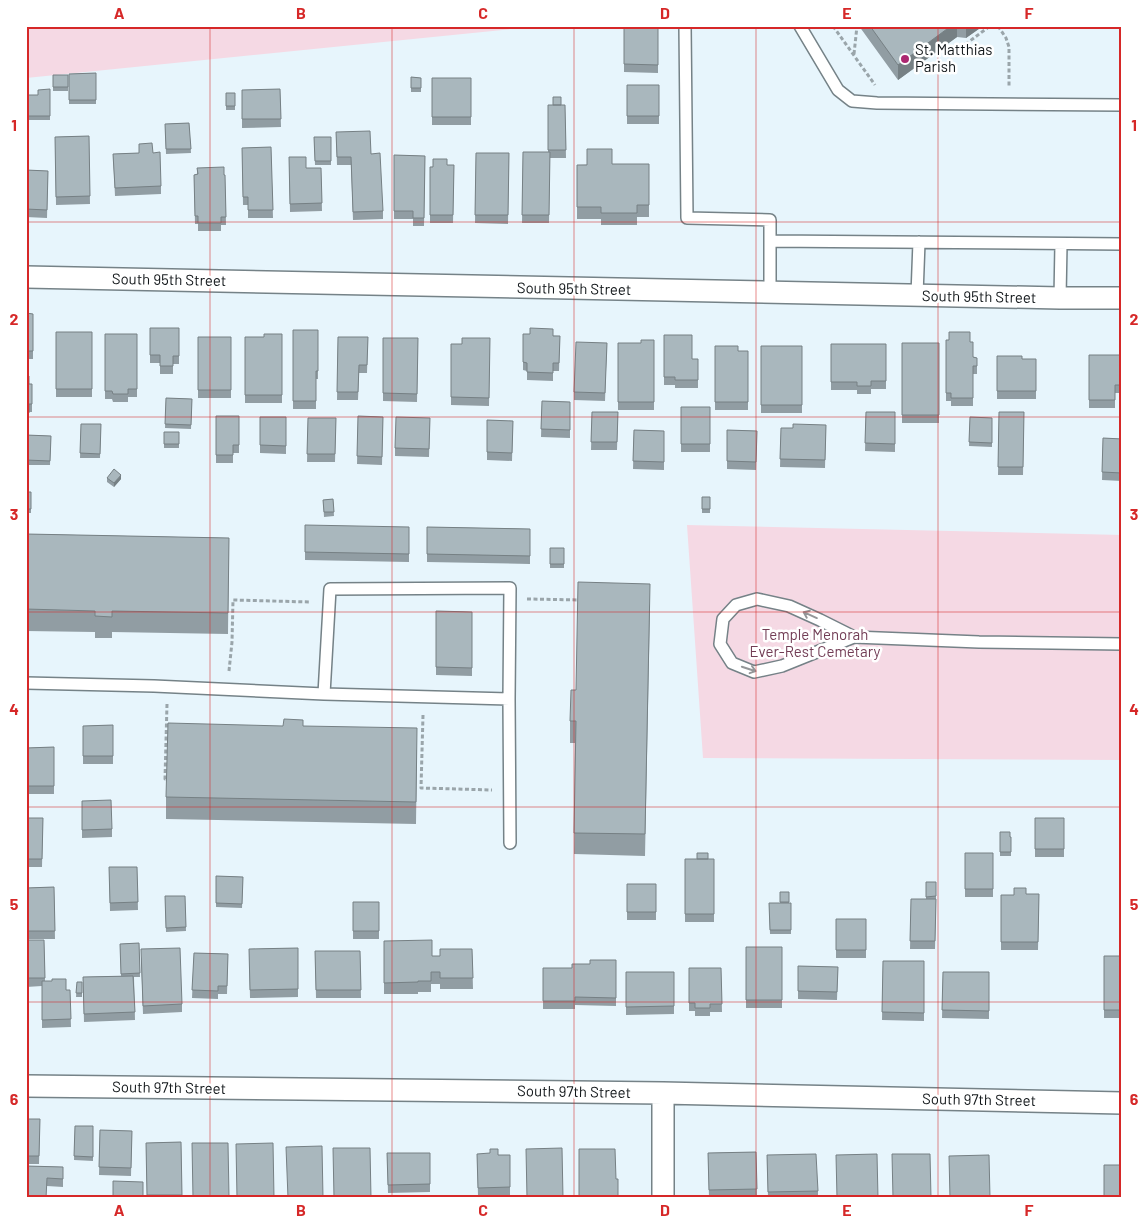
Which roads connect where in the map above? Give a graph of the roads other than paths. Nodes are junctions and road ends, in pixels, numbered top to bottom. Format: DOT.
graph roads {
  1 [pos="685,26"];
  2 [pos="800,26"];
  3 [pos="1122,105"];
  4 [pos="770,241"];
  5 [pos="919,242"];
  6 [pos="1061,244"];
  7 [pos="1122,244"];
  8 [pos="26,277"];
  9 [pos="770,292"];
  10 [pos="917,295"];
  11 [pos="1060,298"];
  12 [pos="1122,298"];
  13 [pos="854,637"];
  14 [pos="1122,644"];
  15 [pos="26,683"];
  16 [pos="324,694"];
  17 [pos="509,699"];
  18 [pos="510,844"];
  19 [pos="26,1086"];
  20 [pos="662,1093"];
  21 [pos="1122,1103"];
  22 [pos="663,1198"];
  1 -- 4 [label="lane"];
  2 -- 3 [label="lane"];
  4 -- 5 [label="lane"];
  4 -- 9 [label="lane"];
  5 -- 6 [label="lane"];
  5 -- 10 [label="lane"];
  6 -- 7 [label="lane"];
  6 -- 11 [label="lane"];
  8 -- 9 [label="street, South 95th Street"];
  9 -- 10 [label="street, South 95th Street"];
  10 -- 11 [label="street, South 95th Street"];
  11 -- 12 [label="street, South 95th Street"];
  13 -- 13 [label="lane, one-way"];
  13 -- 14 [label="lane"];
  15 -- 16 [label="lane"];
  16 -- 17 [label="lane"];
  16 -- 17 [label="lane"];
  17 -- 18 [label="lane"];
  19 -- 20 [label="street, South 97th Street"];
  20 -- 21 [label="street, South 97th Street"];
  20 -- 22 [label="street"];
}
